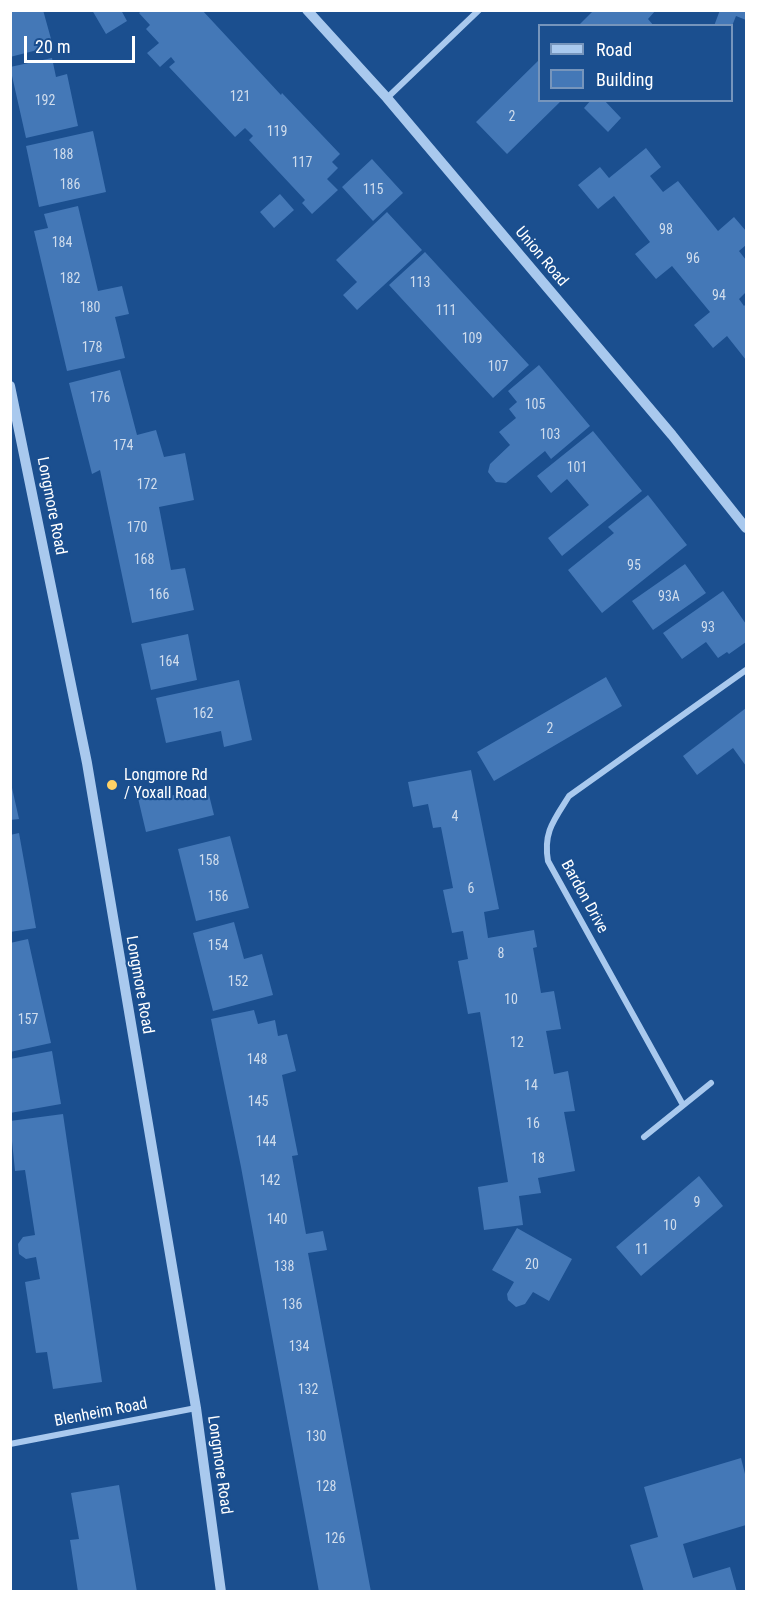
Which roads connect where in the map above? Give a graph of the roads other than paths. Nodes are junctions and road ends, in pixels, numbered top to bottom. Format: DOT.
graph roads {
  1 [pos="307,10"];
  2 [pos="479,10"];
  3 [pos="387,98"];
  4 [pos="10,386"];
  5 [pos="747,528"];
  6 [pos="747,670"];
  7 [pos="711,1083"];
  8 [pos="683,1105"];
  9 [pos="644,1137"];
  10 [pos="196,1408"];
  11 [pos="10,1444"];
  12 [pos="221,1592"];
  1 -- 3 [label="street, Union Road"];
  2 -- 3 [label="street"];
  3 -- 5 [label="street, Union Road"];
  4 -- 10 [label="street, Longmore Road"];
  6 -- 8 [label="street, Bardon Drive"];
  7 -- 8 [label="street"];
  8 -- 9 [label="street"];
  10 -- 11 [label="street, Blenheim Road"];
  10 -- 12 [label="street, Longmore Road"];
}
